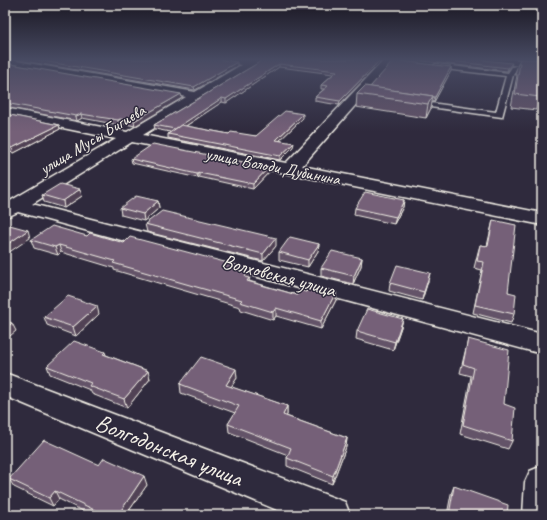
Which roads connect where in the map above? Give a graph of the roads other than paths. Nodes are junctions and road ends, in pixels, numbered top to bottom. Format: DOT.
graph roads {
  1 [pos="126,83"];
  2 [pos="219,83"];
  3 [pos="373,83"];
  4 [pos="508,83"];
  5 [pos="199,96"];
  6 [pos="406,102"];
  7 [pos="5,112"];
  8 [pos="130,137"];
  9 [pos="290,169"];
  10 [pos="10,210"];
  11 [pos="542,219"];
  12 [pos="542,344"];
  13 [pos="5,384"];
  14 [pos="542,482"];
  15 [pos="332,515"];
  16 [pos="541,515"];
  1 -- 5 [label="street"];
  2 -- 5 [label="street, улица Мусы Бигиева"];
  3 -- 9 [label="street"];
  4 -- 6 [label="lane"];
  5 -- 8 [label="street, улица Мусы Бигиева"];
  7 -- 8 [label="street, улица Володи Дубинина"];
  8 -- 9 [label="street, улица Володи Дубинина"];
  8 -- 10 [label="street, улица Мусы Бигиева"];
  9 -- 11 [label="street, улица Володи Дубинина"];
  10 -- 12 [label="street, Волховская улица"];
  13 -- 15 [label="street, Волгодонская улица"];
  14 -- 16 [label="street"];
}
